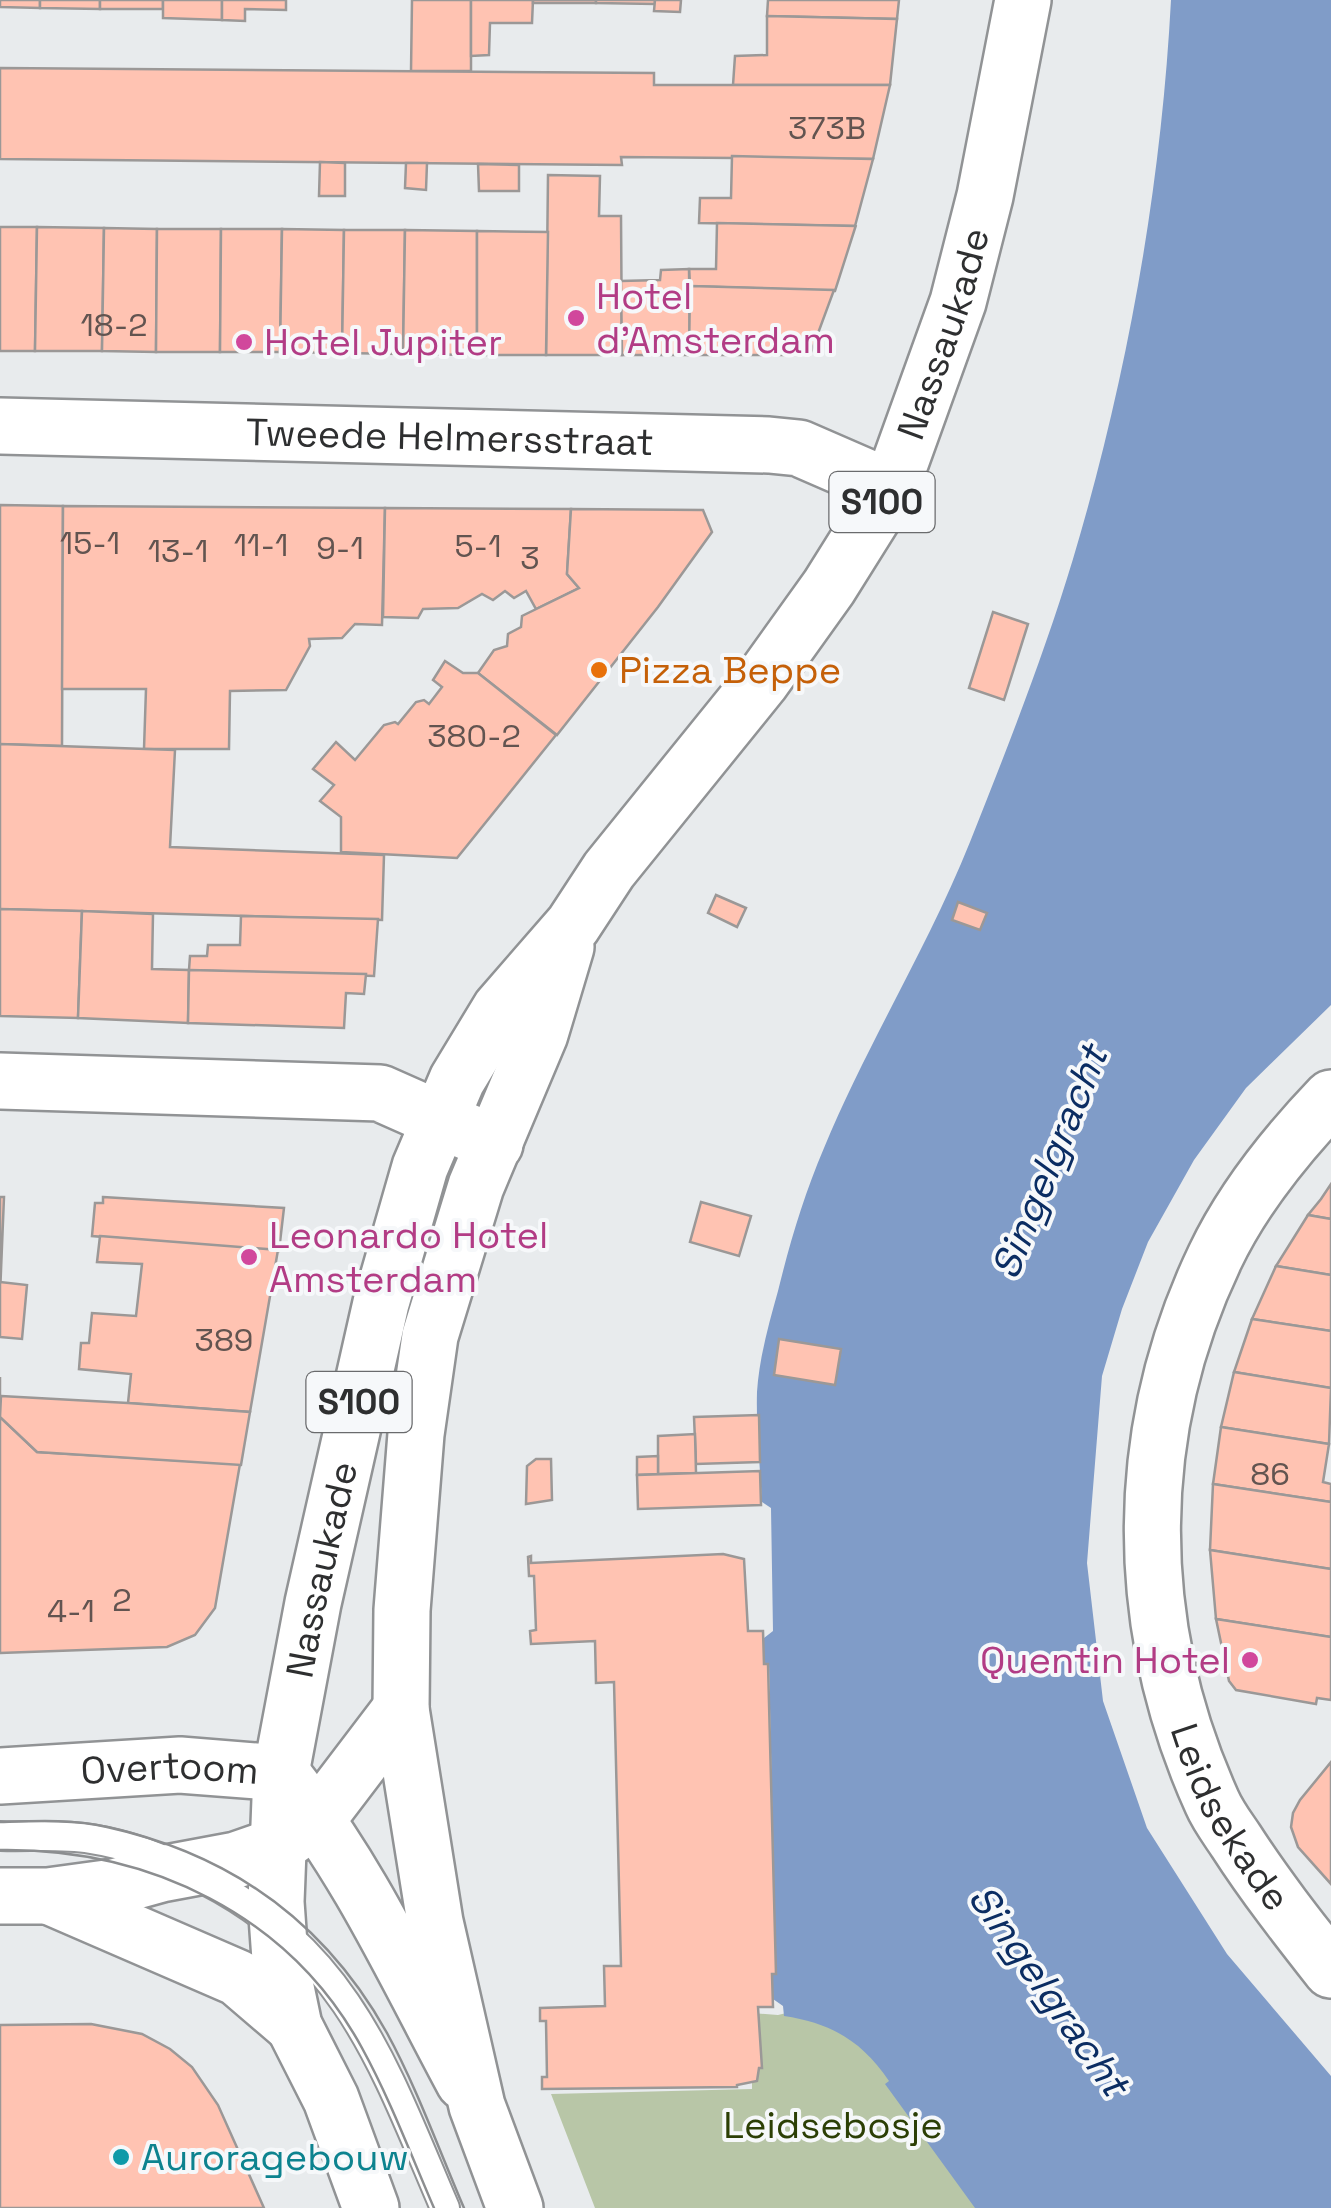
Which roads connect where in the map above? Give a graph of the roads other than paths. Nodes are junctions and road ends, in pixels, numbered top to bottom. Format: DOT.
graph roads {
  1 [pos="1023,0"];
  2 [pos="0,426"];
  3 [pos="891,488"];
  4 [pos="573,925"];
  5 [pos="0,1082"];
  6 [pos="1331,1098"];
  7 [pos="441,1118"];
  8 [pos="495,1144"];
  9 [pos="401,1709"];
  10 [pos="281,1773"];
  11 [pos="0,1776"];
  12 [pos="298,1831"];
  13 [pos="0,1836"];
  14 [pos="187,1870"];
  15 [pos="24,1896"];
  16 [pos="277,1926"];
  17 [pos="1331,1970"];
  18 [pos="294,2026"];
  19 [pos="477,2106"];
  20 [pos="370,2208"];
  21 [pos="445,2208"];
  22 [pos="516,2208"];
  1 -- 3 [label="main road, Nassaukade / S100"];
  2 -- 3 [label="main road, Tweede Helmersstraat"];
  3 -- 4 [label="main road, Nassaukade / S100"];
  4 -- 7 [label="main road, Nassaukade / S100"];
  4 -- 8 [label="main road, Nassaukade / S100"];
  5 -- 7 [label="main road"];
  6 -- 17 [label="main road, Leidsekade"];
  7 -- 8 [label="main road"];
  7 -- 10 [label="main road, Nassaukade / S100"];
  8 -- 9 [label="main road, Nassaukade / S100"];
  9 -- 12 [label="main road"];
  9 -- 19 [label="main road, Nassaukade / S100"];
  10 -- 11 [label="main road, Overtoom"];
  10 -- 12 [label="main road, Nassaukade / S100"];
  12 -- 14 [label="main road, Overtoom"];
  12 -- 16 [label="main road, Nassaukade / S100"];
  12 -- 19 [label="main road"];
  13 -- 14 [label="lane, Overtoom"];
  14 -- 15 [label="main road, Overtoom"];
  14 -- 16 [label="lane, Overtoom"];
  15 -- 18 [label="main road, Overtoom"];
  16 -- 18 [label="main road, Nassaukade / S100"];
  16 -- 21 [label="lane, Overtoom"];
  18 -- 20 [label="main road, S100"];
  19 -- 22 [label="main road, S100"];
}
